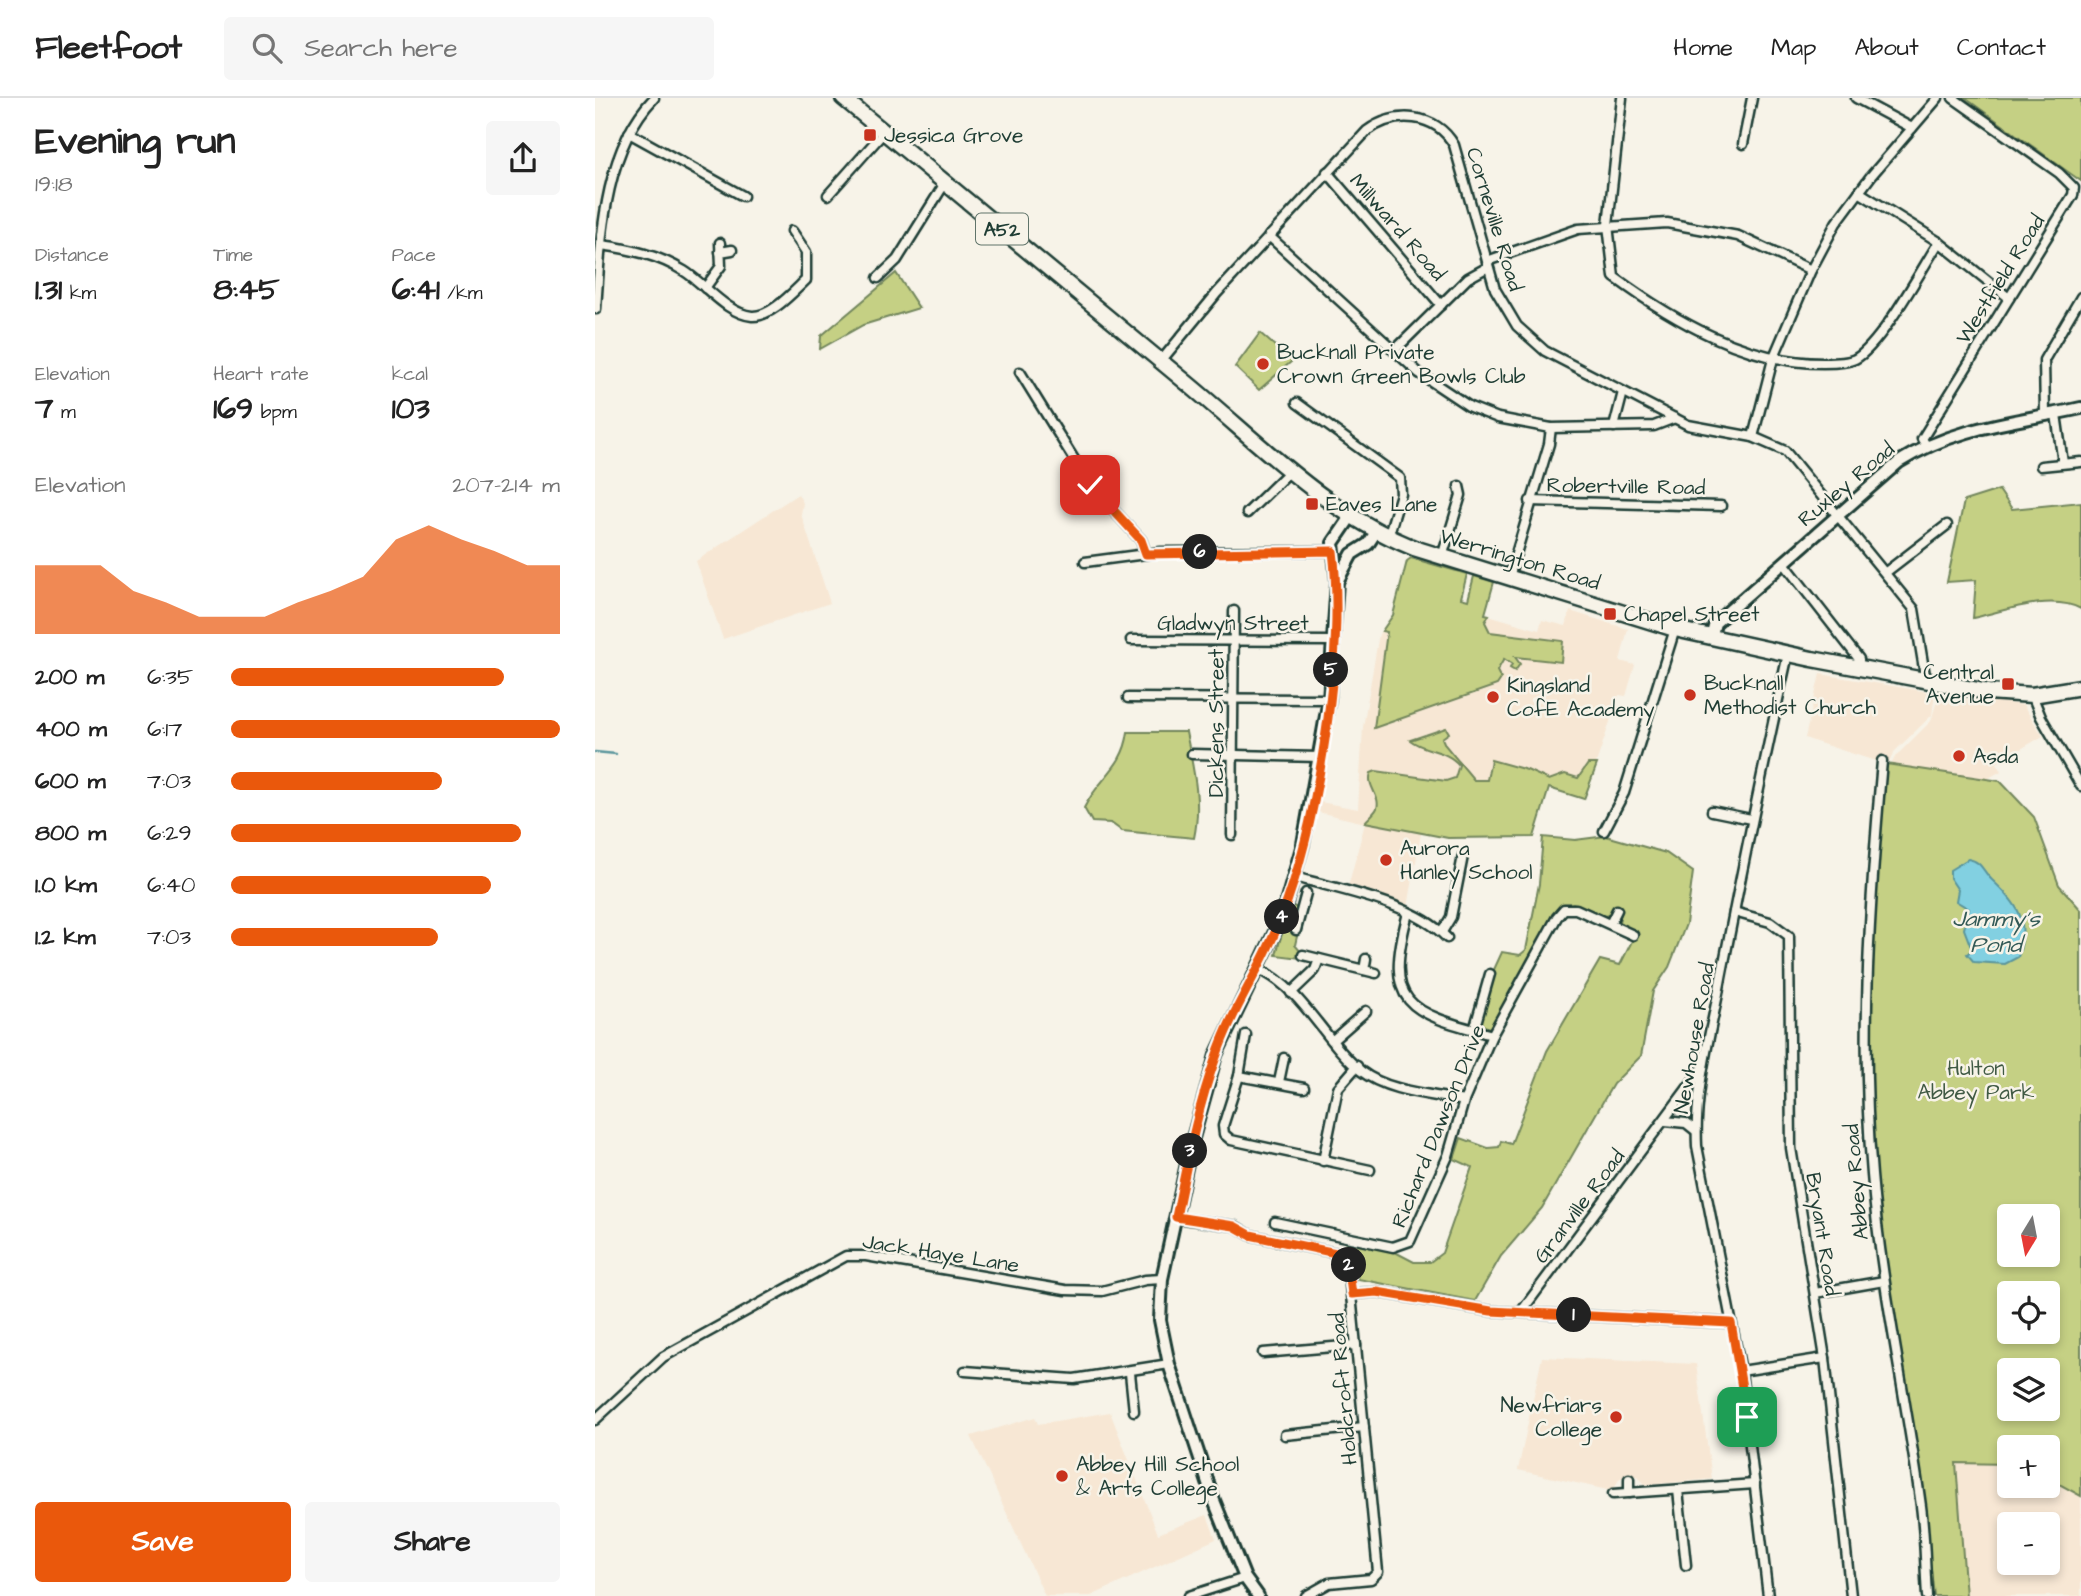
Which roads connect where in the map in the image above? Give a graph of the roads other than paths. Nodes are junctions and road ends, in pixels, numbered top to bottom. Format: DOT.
graph roads {
  1 [pos="654,98"];
  2 [pos="843,98"];
  3 [pos="1622,98"];
  4 [pos="1752,98"];
  5 [pos="1856,98"];
  6 [pos="1938,98"];
  7 [pos="1952,98"];
  8 [pos="1912,128"];
  9 [pos="884,132"];
  10 [pos="629,133"];
  11 [pos="1743,144"];
  12 [pos="1328,172"];
  13 [pos="945,183"];
  14 [pos="1859,192"];
  15 [pos="828,195"];
  16 [pos="743,196"];
  17 [pos="1608,225"];
  18 [pos="792,231"];
  19 [pos="1269,236"];
  20 [pos="599,240"];
  21 [pos="1939,242"];
  22 [pos="732,250"];
  23 [pos="1487,264"];
  24 [pos="1811,270"];
  25 [pos="879,278"];
  26 [pos="705,288"];
  27 [pos="2081,297"];
  28 [pos="2009,298"];
  29 [pos="1441,305"];
  30 [pos="596,309"];
  31 [pos="1394,351"];
  32 [pos="1773,359"];
  33 [pos="1161,361"];
  34 [pos="1020,372"];
  35 [pos="1623,391"];
  36 [pos="1297,403"];
  37 [pos="2081,408"];
  38 [pos="2051,414"];
  39 [pos="1675,418"];
  40 [pos="1614,427"];
  41 [pos="1551,428"];
  42 [pos="1753,437"];
  43 [pos="1926,445"];
  44 [pos="2081,462"];
  45 [pos="2063,463"];
  46 [pos="2042,466"];
  47 [pos="1289,472"];
  48 [pos="1459,486"];
  49 [pos="1530,501"];
  50 [pos="1721,506"];
  51 [pos="1247,513"];
  52 [pos="1837,514"];
  53 [pos="1350,517"];
  54 [pos="1947,525"];
  55 [pos="1382,535"];
  56 [pos="1333,551"];
  57 [pos="1146,554"];
  58 [pos="1442,557"];
  59 [pos="1086,562"];
  60 [pos="1784,563"];
  61 [pos="1887,572"];
  62 [pos="1509,577"];
  63 [pos="1337,582"];
  64 [pos="1234,611"];
  65 [pos="1675,629"];
  66 [pos="1711,638"];
  67 [pos="1131,640"];
  68 [pos="1234,640"];
  69 [pos="1334,641"];
  70 [pos="1788,654"];
  71 [pos="1859,669"];
  72 [pos="1926,682"];
  73 [pos="2081,687"];
  74 [pos="2032,695"];
  75 [pos="1128,698"];
  76 [pos="1234,698"];
  77 [pos="1329,699"];
  78 [pos="1192,754"];
  79 [pos="1234,757"];
  80 [pos="1321,757"];
  81 [pos="1882,761"];
  82 [pos="2081,786"];
  83 [pos="1712,811"];
  84 [pos="1751,819"];
  85 [pos="1604,831"];
  86 [pos="1232,835"];
  87 [pos="1463,856"];
  88 [pos="1295,877"];
  89 [pos="1306,893"];
  90 [pos="1288,898"];
  91 [pos="1303,903"];
  92 [pos="1617,910"];
  93 [pos="1734,912"];
  94 [pos="1408,913"];
  95 [pos="1610,924"];
  96 [pos="1296,930"];
  97 [pos="1633,935"];
  98 [pos="1303,955"];
  99 [pos="1319,959"];
  100 [pos="1366,959"];
  101 [pos="1260,967"];
  102 [pos="1364,970"];
  103 [pos="1376,973"];
  104 [pos="1490,974"];
  105 [pos="1291,993"];
  106 [pos="1366,1011"];
  107 [pos="1474,1030"];
  108 [pos="1246,1035"];
  109 [pos="1492,1035"];
  110 [pos="1332,1040"];
  111 [pos="1284,1058"];
  112 [pos="1357,1066"];
  113 [pos="1703,1067"];
  114 [pos="1240,1076"];
  115 [pos="1279,1082"];
  116 [pos="1304,1088"];
  117 [pos="1464,1101"];
  118 [pos="1665,1121"];
  119 [pos="1696,1131"];
  120 [pos="1323,1161"];
  121 [pos="1370,1170"];
  122 [pos="1176,1217"];
  123 [pos="1275,1222"];
  124 [pos="1162,1279"];
  125 [pos="1884,1281"];
  126 [pos="1815,1293"];
  127 [pos="1352,1294"];
  128 [pos="1521,1312"];
  129 [pos="1731,1323"];
  130 [pos="1356,1345"];
  131 [pos="1263,1353"];
  132 [pos="1825,1358"];
  133 [pos="1169,1364"];
  134 [pos="965,1371"];
  135 [pos="1741,1371"];
  136 [pos="1130,1373"];
  137 [pos="1134,1411"];
  138 [pos="595,1420"];
  139 [pos="1364,1427"];
  140 [pos="1285,1435"];
  141 [pos="1629,1479"];
  142 [pos="1755,1484"];
  143 [pos="1678,1490"];
  144 [pos="1629,1493"];
  145 [pos="1613,1494"];
  146 [pos="1686,1565"];
  147 [pos="1245,1578"];
  148 [pos="1189,1596"];
  149 [pos="1258,1596"];
  150 [pos="1306,1596"];
  151 [pos="1768,1596"];
  152 [pos="1851,1596"];
  153 [pos="1927,1596"];
  1 -- 10 [label="street"];
  2 -- 9 [label="highway, Werrington Road / A52"];
  3 -- 17 [label="street"];
  4 -- 11 [label="street"];
  5 -- 8 [label="street"];
  6 -- 8 [label="street"];
  7 -- 28 [label="street, Westfield Road"];
  8 -- 14 [label="street"];
  9 -- 13 [label="highway, Werrington Road / A52"];
  9 -- 15 [label="street"];
  10 -- 16 [label="street"];
  10 -- 20 [label="street"];
  12 -- 19 [label="street, Corneville Road"];
  12 -- 23 [label="street, Corneville Road"];
  12 -- 29 [label="street, Millward Road"];
  13 -- 25 [label="street"];
  13 -- 33 [label="highway, Werrington Road / A52"];
  14 -- 21 [label="street"];
  14 -- 24 [label="street"];
  17 -- 23 [label="street"];
  17 -- 24 [label="street"];
  17 -- 32 [label="street"];
  18 -- 26 [label="street"];
  19 -- 31 [label="street"];
  19 -- 33 [label="street, Corneville Road"];
  20 -- 26 [label="street"];
  20 -- 30 [label="street"];
  21 -- 28 [label="street"];
  21 -- 32 [label="street"];
  22 -- 26 [label="street"];
  23 -- 29 [label="street"];
  23 -- 35 [label="street, Corneville Road"];
  24 -- 32 [label="street"];
  27 -- 38 [label="street"];
  28 -- 43 [label="street, Westfield Road"];
  29 -- 31 [label="street"];
  31 -- 41 [label="street"];
  32 -- 42 [label="street"];
  33 -- 47 [label="highway, Werrington Road / A52"];
  34 -- 57 [label="street"];
  35 -- 39 [label="street, Corneville Road"];
  35 -- 40 [label="street"];
  36 -- 55 [label="street"];
  37 -- 38 [label="street, Ruxley Road"];
  38 -- 43 [label="street, Ruxley Road"];
  38 -- 45 [label="street"];
  39 -- 40 [label="street"];
  39 -- 42 [label="street, Corneville Road"];
  40 -- 41 [label="street"];
  41 -- 49 [label="street"];
  42 -- 52 [label="street, Corneville Road"];
  43 -- 52 [label="street, Ruxley Road"];
  44 -- 45 [label="street"];
  45 -- 46 [label="street"];
  47 -- 51 [label="street"];
  47 -- 53 [label="highway, Werrington Road / A52"];
  48 -- 58 [label="street"];
  49 -- 50 [label="street, Robertville Road"];
  49 -- 62 [label="street"];
  52 -- 60 [label="street, Ruxley Road"];
  52 -- 61 [label="street, Corneville Road"];
  53 -- 55 [label="highway, Werrington Road / A52"];
  53 -- 56 [label="street"];
  54 -- 61 [label="street"];
  55 -- 58 [label="highway, Werrington Road / A52"];
  55 -- 63 [label="street"];
  56 -- 57 [label="street"];
  56 -- 63 [label="street"];
  57 -- 59 [label="street"];
  58 -- 62 [label="highway, Werrington Road / A52"];
  60 -- 66 [label="street, Ruxley Road"];
  60 -- 71 [label="street"];
  61 -- 72 [label="street, Corneville Road"];
  62 -- 65 [label="highway, Werrington Road / A52"];
  63 -- 69 [label="street"];
  64 -- 68 [label="street, Dickens Street"];
  65 -- 66 [label="highway, Werrington Road / A52"];
  65 -- 85 [label="street"];
  66 -- 70 [label="highway, Werrington Road / A52"];
  67 -- 68 [label="street, Gladwyn Street"];
  68 -- 69 [label="street, Gladwyn Street"];
  68 -- 76 [label="street, Dickens Street"];
  69 -- 77 [label="street"];
  70 -- 71 [label="highway, Werrington Road / A52"];
  70 -- 84 [label="street, Newhouse Road"];
  71 -- 72 [label="highway, Werrington Road / A52"];
  72 -- 74 [label="highway, Werrington Road / A52"];
  73 -- 74 [label="highway, Werrington Road / A52"];
  74 -- 82 [label="street"];
  75 -- 76 [label="street"];
  76 -- 77 [label="street"];
  76 -- 79 [label="street, Dickens Street"];
  77 -- 80 [label="street"];
  78 -- 79 [label="street"];
  79 -- 80 [label="street"];
  79 -- 86 [label="street, Dickens Street"];
  80 -- 88 [label="street"];
  81 -- 125 [label="street, Abbey Road"];
  83 -- 84 [label="street"];
  84 -- 93 [label="street, Newhouse Road"];
  87 -- 94 [label="street"];
  88 -- 90 [label="street"];
  88 -- 94 [label="street"];
  89 -- 91 [label="street"];
  90 -- 91 [label="street"];
  90 -- 101 [label="street"];
  91 -- 96 [label="street"];
  92 -- 95 [label="street"];
  93 -- 113 [label="street, Newhouse Road"];
  93 -- 126 [label="street, Bryant Road"];
  94 -- 107 [label="street"];
  95 -- 97 [label="street, Richard Dawson Drive"];
  95 -- 109 [label="street, Richard Dawson Drive"];
  98 -- 99 [label="street"];
  99 -- 102 [label="street"];
  99 -- 105 [label="street"];
  100 -- 102 [label="street"];
  101 -- 105 [label="street"];
  101 -- 122 [label="street"];
  102 -- 103 [label="street"];
  104 -- 107 [label="street"];
  105 -- 110 [label="street"];
  106 -- 110 [label="street"];
  107 -- 109 [label="street"];
  108 -- 114 [label="street"];
  109 -- 117 [label="street, Richard Dawson Drive"];
  110 -- 112 [label="street"];
  111 -- 115 [label="street"];
  112 -- 117 [label="street"];
  112 -- 120 [label="street"];
  113 -- 118 [label="street, Granville Road"];
  113 -- 119 [label="street, Newhouse Road"];
  114 -- 115 [label="street"];
  114 -- 120 [label="street"];
  115 -- 116 [label="street"];
  117 -- 123 [label="street, Richard Dawson Drive"];
  118 -- 119 [label="street"];
  118 -- 128 [label="street, Granville Road"];
  119 -- 129 [label="street, Newhouse Road"];
  120 -- 121 [label="street"];
  122 -- 124 [label="street"];
  122 -- 127 [label="street, Holdcroft Road"];
  124 -- 133 [label="street"];
  124 -- 138 [label="street, Jack Haye Lane"];
  125 -- 126 [label="street"];
  125 -- 153 [label="street, Abbey Road"];
  126 -- 132 [label="street, Bryant Road"];
  127 -- 128 [label="street"];
  127 -- 130 [label="street, Holdcroft Road"];
  128 -- 129 [label="street"];
  129 -- 135 [label="street, Newhouse Road"];
  130 -- 131 [label="street"];
  130 -- 139 [label="street, Holdcroft Road"];
  132 -- 135 [label="street"];
  132 -- 152 [label="street, Bryant Road"];
  133 -- 136 [label="street"];
  133 -- 147 [label="street"];
  134 -- 136 [label="street"];
  135 -- 142 [label="street, Newhouse Road"];
  136 -- 137 [label="street"];
  139 -- 140 [label="street"];
  139 -- 150 [label="street, Holdcroft Road"];
  141 -- 144 [label="street"];
  142 -- 143 [label="street"];
  142 -- 151 [label="street, Newhouse Road"];
  143 -- 144 [label="street"];
  143 -- 146 [label="street"];
  144 -- 145 [label="street"];
  147 -- 148 [label="street"];
  147 -- 149 [label="street"];
}
